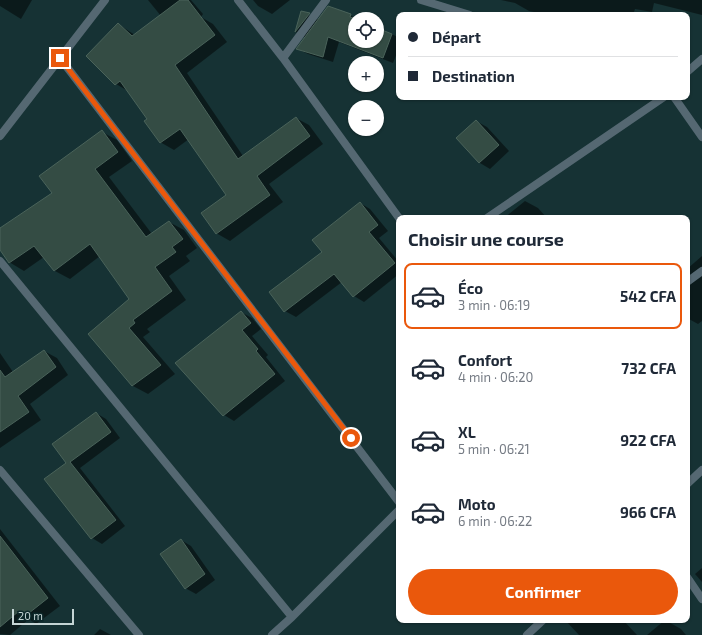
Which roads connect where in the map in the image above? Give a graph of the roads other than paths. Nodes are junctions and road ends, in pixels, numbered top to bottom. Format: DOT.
graph roads {
  1 [pos="105,0"];
  2 [pos="238,0"];
  3 [pos="326,0"];
  4 [pos="421,0"];
  5 [pos="460,12"];
  6 [pos="60,58"];
  7 [pos="283,58"];
  8 [pos="702,59"];
  9 [pos="690,69"];
  10 [pos="660,100"];
  11 [pos="676,100"];
  12 [pos="0,136"];
  13 [pos="702,137"];
  14 [pos="397,215"];
  15 [pos="491,215"];
  16 [pos="0,261"];
  17 [pos="702,271"];
  18 [pos="690,280"];
  19 [pos="0,470"];
  20 [pos="702,470"];
  21 [pos="690,481"];
  22 [pos="396,498"];
  23 [pos="396,513"];
  24 [pos="690,581"];
  25 [pos="702,599"];
  26 [pos="292,617"];
  27 [pos="540,623"];
  28 [pos="139,635"];
  29 [pos="272,635"];
  30 [pos="527,635"];
  1 -- 6 [label="street"];
  2 -- 7 [label="street"];
  3 -- 7 [label="street"];
  4 -- 5 [label="street"];
  6 -- 12 [label="street"];
  6 -- 22 [label="street"];
  7 -- 14 [label="street"];
  8 -- 9 [label="street"];
  10 -- 15 [label="street"];
  11 -- 13 [label="street"];
  16 -- 26 [label="street"];
  17 -- 18 [label="street"];
  19 -- 28 [label="street"];
  20 -- 21 [label="street"];
  23 -- 26 [label="street"];
  24 -- 25 [label="street"];
  26 -- 29 [label="street"];
  27 -- 30 [label="street"];
}
